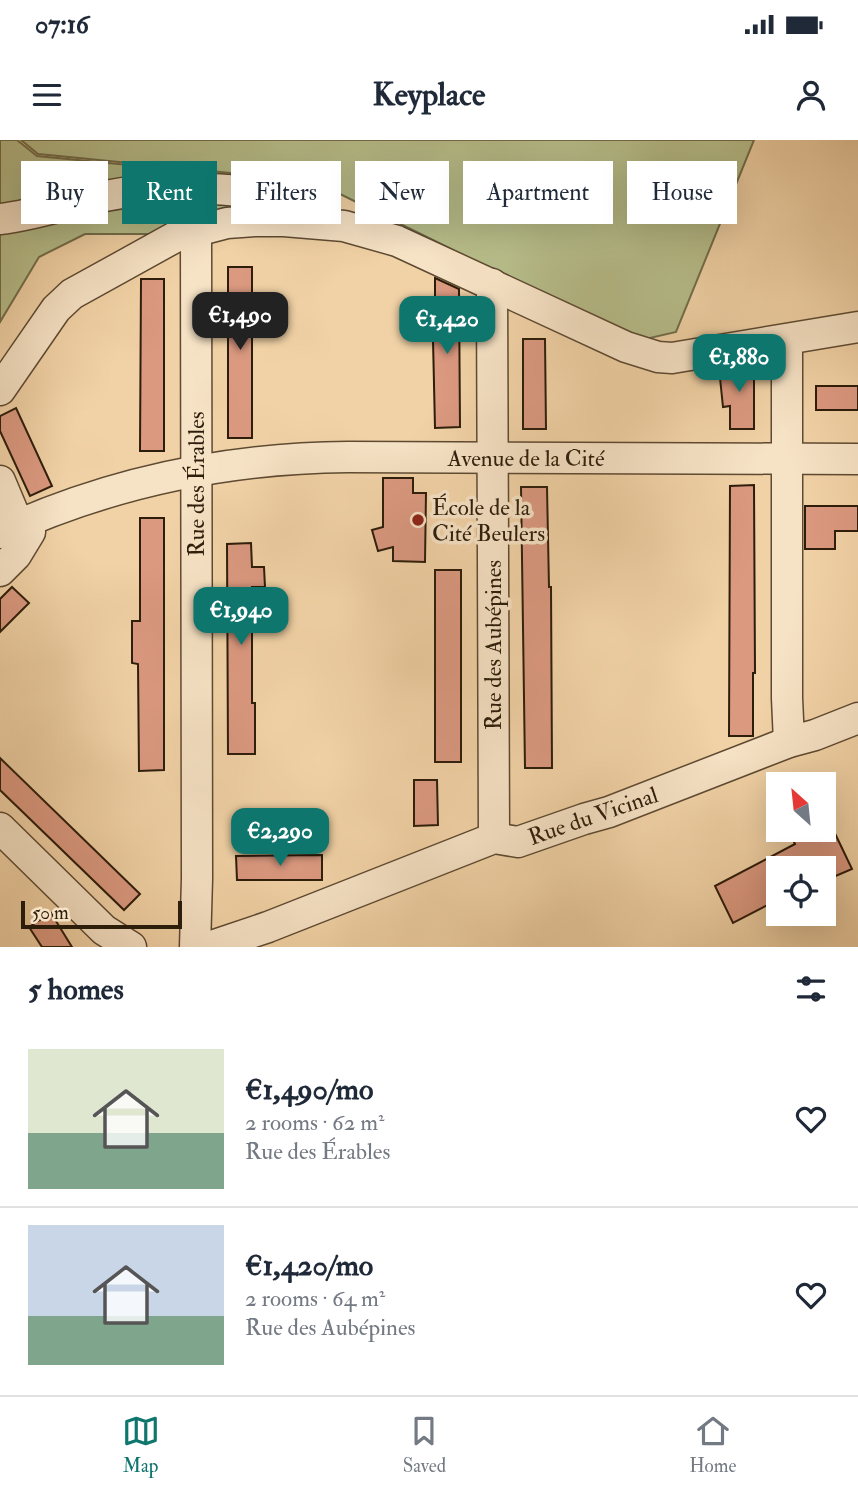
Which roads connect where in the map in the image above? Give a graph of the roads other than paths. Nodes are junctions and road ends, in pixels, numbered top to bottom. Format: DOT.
graph roads {
  1 [pos="231,191"];
  2 [pos="0,219"];
  3 [pos="235,224"];
  4 [pos="322,224"];
  5 [pos="196,230"];
  6 [pos="492,284"];
  7 [pos="858,327"];
  8 [pos="788,340"];
  9 [pos="0,390"];
  10 [pos="492,458"];
  11 [pos="786,458"];
  12 [pos="858,459"];
  13 [pos="195,470"];
  14 [pos="0,481"];
  15 [pos="16,525"];
  16 [pos="0,571"];
  17 [pos="858,718"];
  18 [pos="789,742"];
  19 [pos="0,828"];
  20 [pos="494,838"];
  21 [pos="131,947"];
  22 [pos="195,947"];
  23 [pos="209,947"];
  1 -- 2 [label="street"];
  3 -- 5 [label="street"];
  4 -- 6 [label="street"];
  5 -- 9 [label="street"];
  5 -- 13 [label="street, Rue des Érables"];
  6 -- 8 [label="street"];
  6 -- 10 [label="street, Rue des Aubépines"];
  7 -- 8 [label="street"];
  8 -- 11 [label="street"];
  10 -- 11 [label="street, Avenue de la Cité"];
  10 -- 13 [label="street, Avenue de la Cité"];
  10 -- 20 [label="street, Rue des Aubépines"];
  11 -- 12 [label="street, Avenue de la Cité"];
  11 -- 18 [label="street"];
  13 -- 15 [label="street, Avenue de la Cité"];
  13 -- 22 [label="street, Rue des Érables"];
  14 -- 15 [label="street"];
  15 -- 16 [label="street"];
  17 -- 18 [label="street, Rue du Vicinal"];
  18 -- 20 [label="street, Rue du Vicinal"];
  19 -- 21 [label="street"];
  20 -- 23 [label="street, Rue du Vicinal"];
}
